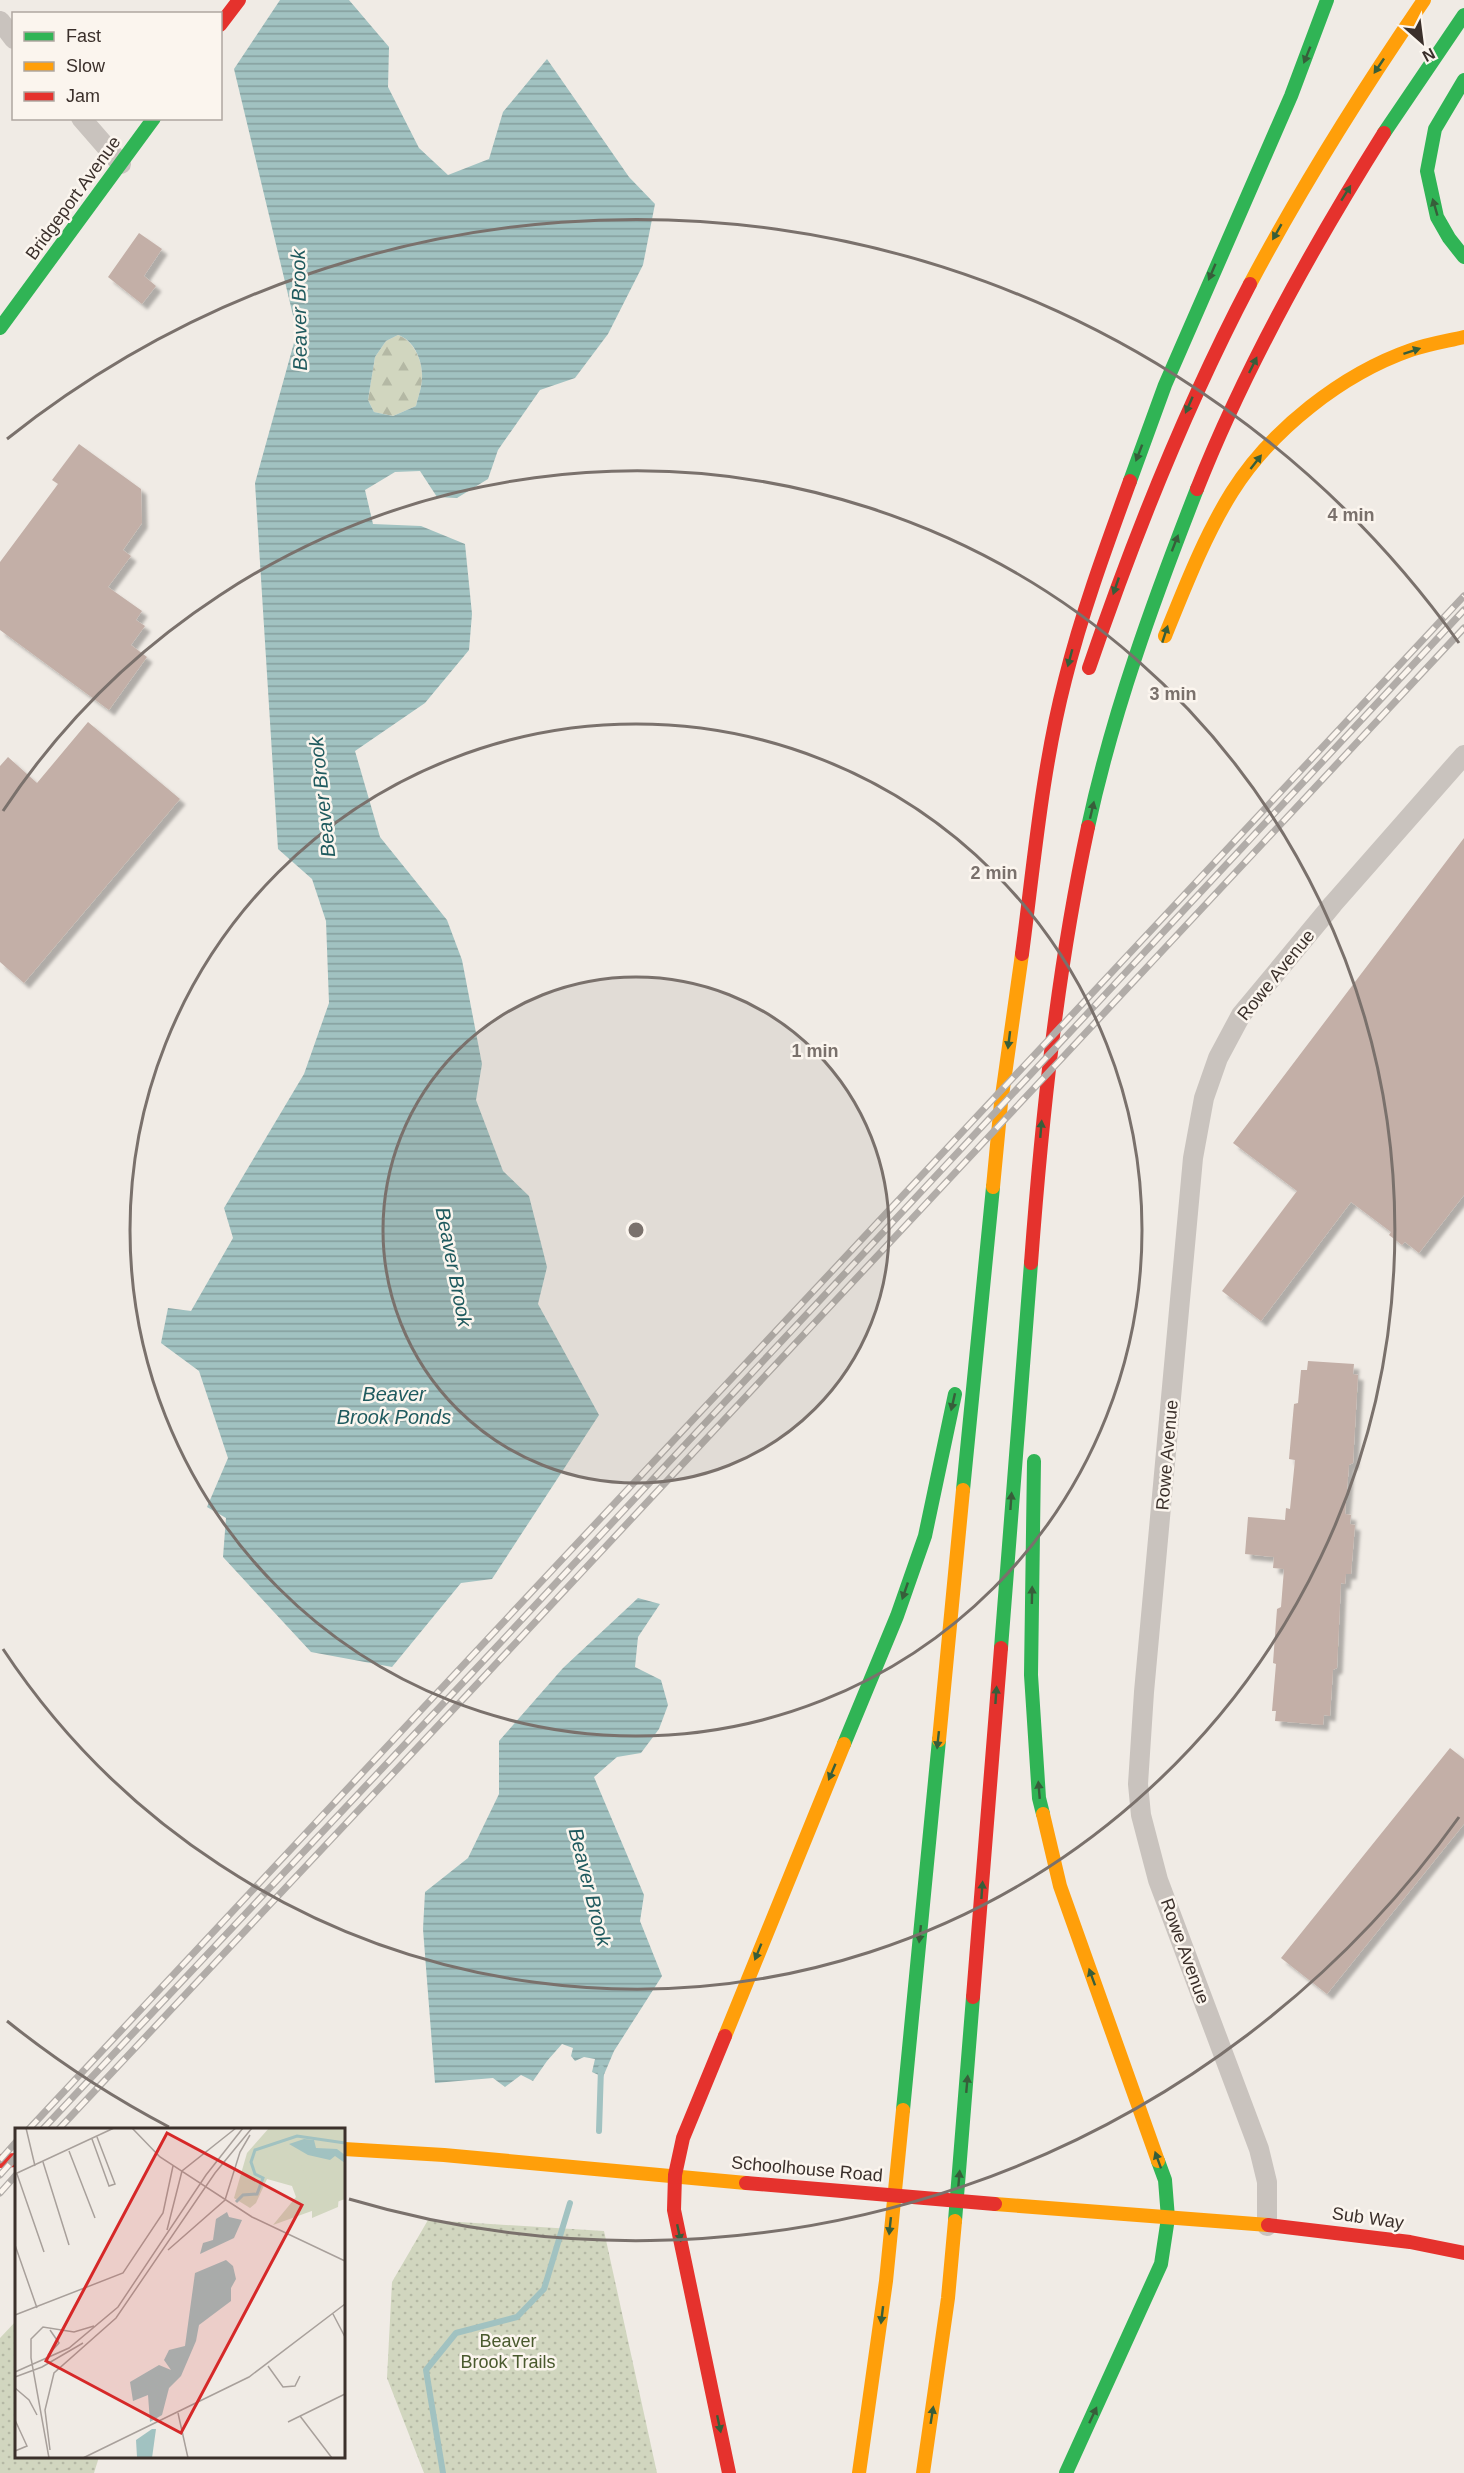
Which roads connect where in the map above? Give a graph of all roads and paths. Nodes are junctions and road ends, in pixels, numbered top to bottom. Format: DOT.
graph roads {
  1 [pos="239,0"];
  2 [pos="1327,0"];
  3 [pos="1424,0"];
  4 [pos="1464,15"];
  5 [pos="0,21"];
  6 [pos="222,22"];
  7 [pos="12,36"];
  8 [pos="1464,80"];
  9 [pos="83,120"];
  10 [pos="153,120"];
  11 [pos="121,164"];
  12 [pos="1464,257"];
  13 [pos="0,328"];
  14 [pos="1464,337"];
  15 [pos="1161,647"];
  16 [pos="1087,676"];
  17 [pos="1464,755"];
  18 [pos="1060,772"];
  19 [pos="1106,812"];
  20 [pos="1068,928"];
  21 [pos="1017,982"];
  22 [pos="986,1263"];
  23 [pos="1029,1276"];
  24 [pos="1033,1414"];
  25 [pos="1034,1449"];
  26 [pos="345,2149"];
  27 [pos="15,2160"];
  28 [pos="0,2161"];
  29 [pos="675,2175"];
  30 [pos="1168,2218"];
  31 [pos="1267,2226"];
  32 [pos="1464,2253"];
  33 [pos="729,2473"];
  34 [pos="859,2473"];
  35 [pos="923,2473"];
  36 [pos="1066,2473"];
  1 -- 6 [label="main road"];
  2 -- 21 [label="main road, one-way"];
  3 -- 16 [label="main road, one-way"];
  20 -- 4 [label="main road, one-way"];
  5 -- 7 [label="street"];
  12 -- 8 [label="main road, one-way"];
  9 -- 11 [label="street"];
  10 -- 11 [label="main road, Bridgeport Avenue"];
  11 -- 13 [label="main road, Bridgeport Avenue"];
  15 -- 14 [label="main road, one-way"];
  17 -- 31 [label="street, Rowe Avenue"];
  18 -- 21 [label="main road"];
  19 -- 20 [label="main road"];
  23 -- 20 [label="main road, one-way"];
  21 -- 22 [label="main road, one-way"];
  22 -- 29 [label="main road, one-way"];
  22 -- 34 [label="main road, one-way"];
  23 -- 24 [label="main road"];
  35 -- 23 [label="main road, one-way"];
  30 -- 25 [label="main road, one-way"];
  26 -- 29 [label="main road, Schoolhouse Road"];
  27 -- 28 [label="main road"];
  29 -- 30 [label="main road, Schoolhouse Road"];
  29 -- 33 [label="main road, one-way"];
  30 -- 31 [label="main road, Schoolhouse Road"];
  36 -- 30 [label="main road, one-way"];
  31 -- 32 [label="main road, Sub Way"];
}
